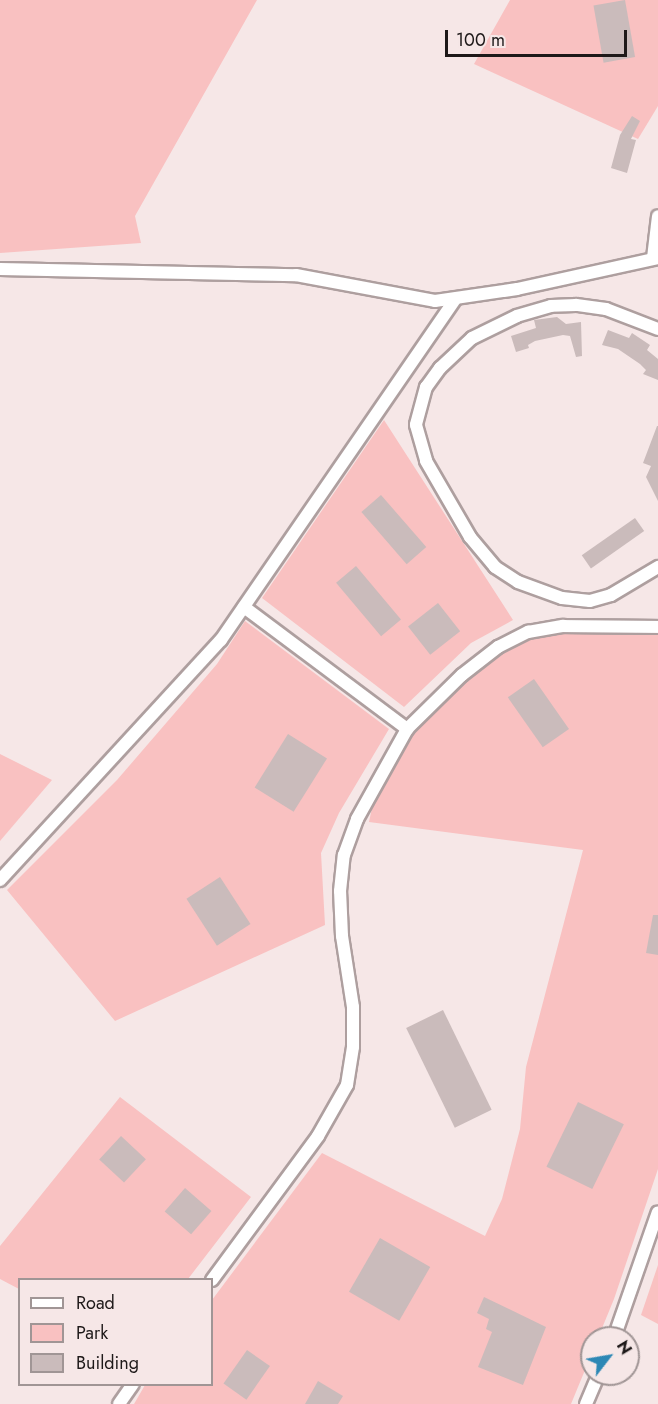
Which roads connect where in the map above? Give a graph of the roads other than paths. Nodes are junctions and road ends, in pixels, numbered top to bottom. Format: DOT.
graph roads {
  1 [pos="658,216"];
  2 [pos="655,258"];
  3 [pos="0,268"];
  4 [pos="455,299"];
  5 [pos="658,328"];
  6 [pos="658,567"];
  7 [pos="244,608"];
  8 [pos="658,627"];
  9 [pos="407,729"];
  10 [pos="0,880"];
  11 [pos="658,1212"];
  12 [pos="213,1279"];
  13 [pos="618,1326"];
  14 [pos="132,1386"];
  15 [pos="594,1386"];
  16 [pos="119,1404"];
  17 [pos="586,1404"];
  1 -- 2 [label="street"];
  2 -- 4 [label="street"];
  3 -- 4 [label="street"];
  4 -- 7 [label="street"];
  5 -- 6 [label="street"];
  7 -- 9 [label="street"];
  7 -- 10 [label="street"];
  8 -- 9 [label="street"];
  9 -- 12 [label="street"];
  11 -- 13 [label="street"];
  14 -- 16 [label="street"];
  15 -- 17 [label="street"];
}
